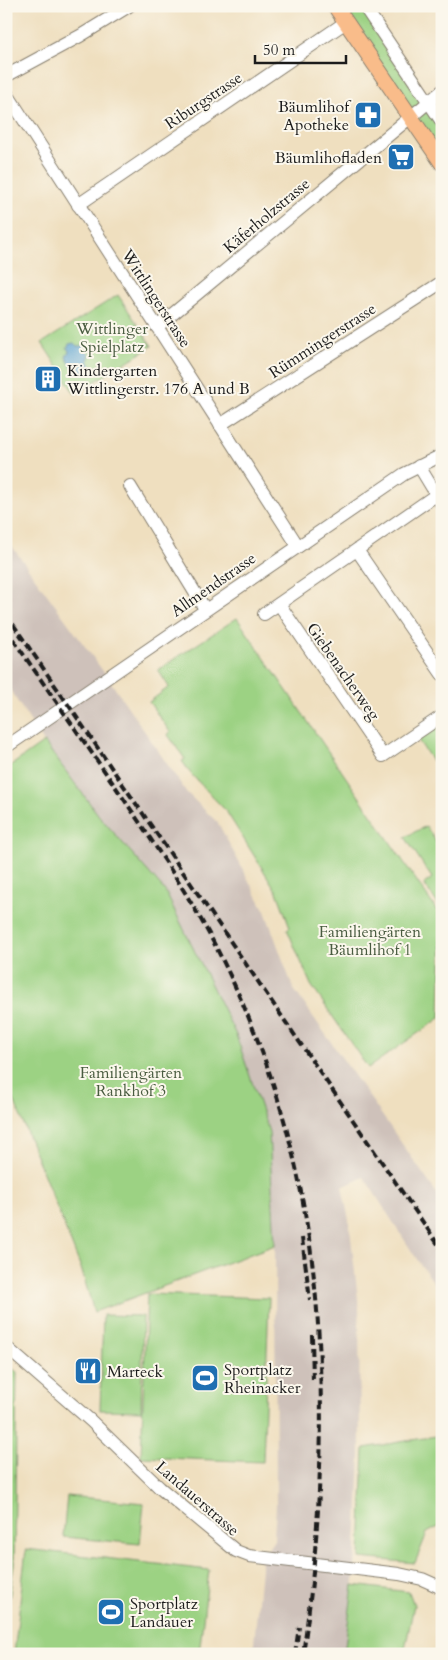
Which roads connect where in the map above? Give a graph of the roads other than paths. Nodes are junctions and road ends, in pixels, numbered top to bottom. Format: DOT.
graph roads {
  1 [pos="130,6"];
  2 [pos="335,6"];
  3 [pos="364,6"];
  4 [pos="346,22"];
  5 [pos="6,76"];
  6 [pos="442,91"];
  7 [pos="6,92"];
  8 [pos="429,102"];
  9 [pos="410,117"];
  10 [pos="442,122"];
  11 [pos="442,164"];
  12 [pos="78,205"];
  13 [pos="442,282"];
  14 [pos="156,327"];
  15 [pos="220,425"];
  16 [pos="442,455"];
  17 [pos="419,466"];
  18 [pos="130,486"];
  19 [pos="439,500"];
  20 [pos="298,546"];
  21 [pos="357,550"];
  22 [pos="278,604"];
  23 [pos="205,609"];
  24 [pos="264,614"];
  25 [pos="442,674"];
  26 [pos="442,716"];
  27 [pos="6,747"];
  28 [pos="6,1347"];
  29 [pos="442,1588"];
  1 -- 5 [label="street"];
  2 -- 4 [label="main road"];
  3 -- 8 [label="street"];
  4 -- 9 [label="main road"];
  4 -- 12 [label="street, Riburgstrasse"];
  6 -- 8 [label="street, Käferholzstrasse"];
  7 -- 12 [label="street, Wittlingerstrasse"];
  8 -- 9 [label="street, Käferholzstrasse"];
  8 -- 10 [label="street"];
  9 -- 11 [label="main road"];
  9 -- 14 [label="street, Käferholzstrasse"];
  12 -- 14 [label="street, Wittlingerstrasse"];
  13 -- 15 [label="street, Rümmingerstrasse"];
  14 -- 15 [label="street, Wittlingerstrasse"];
  15 -- 20 [label="street, Wittlingerstrasse"];
  16 -- 17 [label="street, Allmendstrasse"];
  17 -- 19 [label="street"];
  17 -- 20 [label="street, Allmendstrasse"];
  18 -- 23 [label="street"];
  19 -- 21 [label="street"];
  20 -- 23 [label="street, Allmendstrasse"];
  21 -- 22 [label="street"];
  21 -- 25 [label="street"];
  22 -- 24 [label="street"];
  22 -- 26 [label="street, Giebenacherweg"];
  23 -- 27 [label="street, Allmendstrasse"];
  28 -- 29 [label="street, Landauerstrasse"];
}
